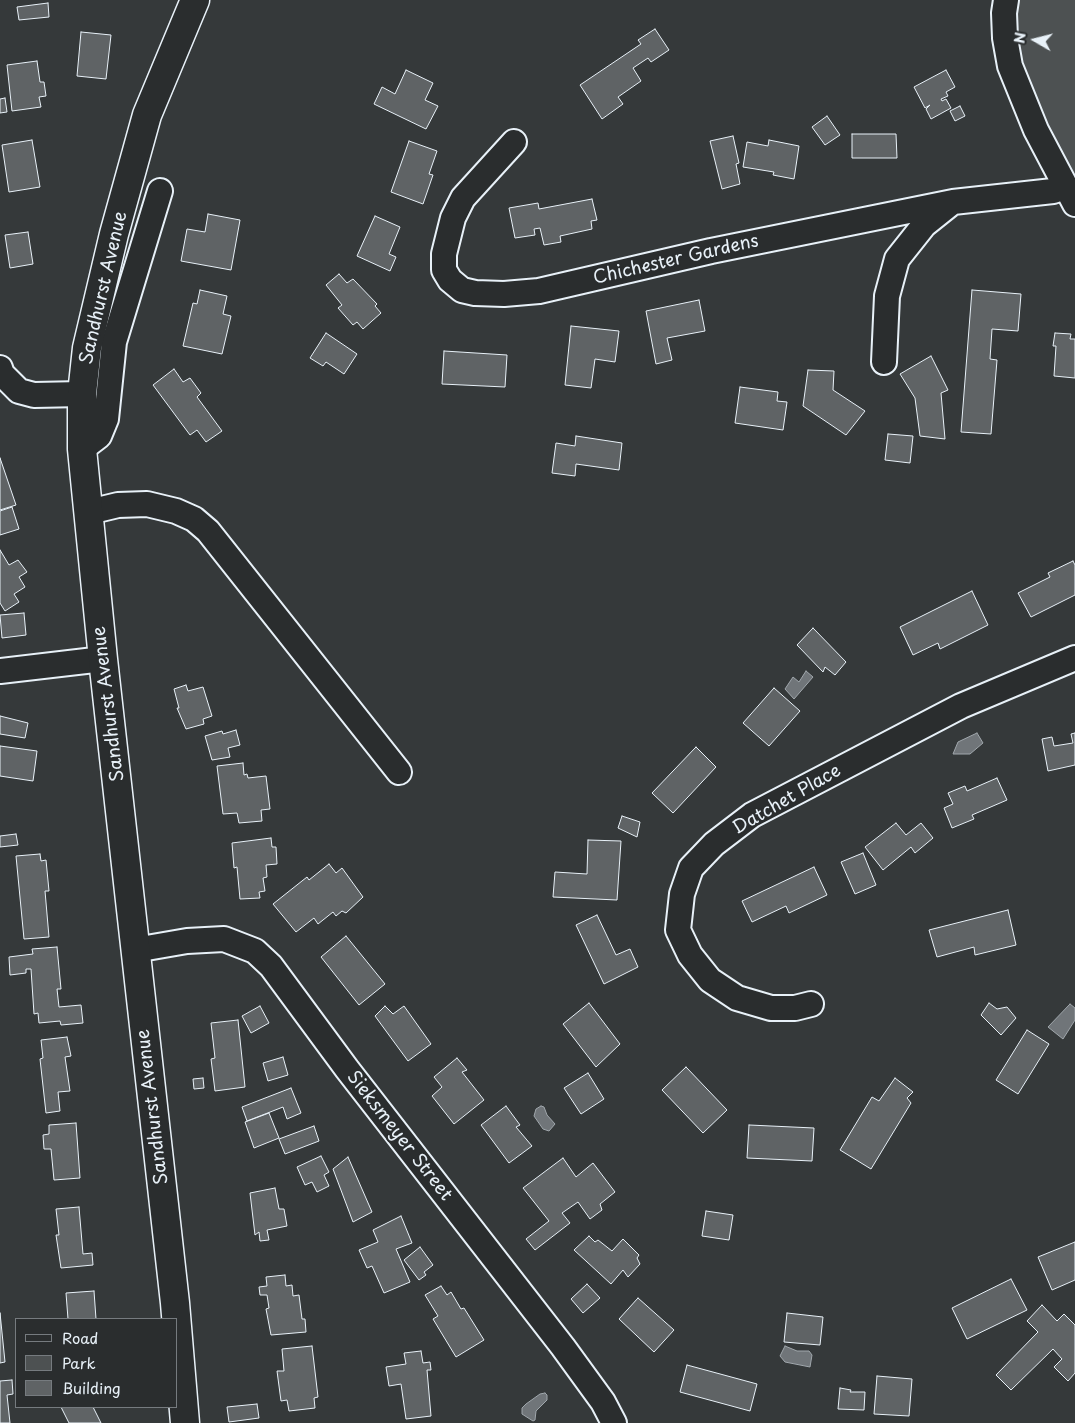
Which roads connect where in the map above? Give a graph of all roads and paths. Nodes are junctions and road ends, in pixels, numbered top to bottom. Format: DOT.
graph roads {
  1 [pos="195,0"];
  2 [pos="1006,0"];
  3 [pos="514,142"];
  4 [pos="160,191"];
  5 [pos="1070,196"];
  6 [pos="953,202"];
  7 [pos="884,362"];
  8 [pos="0,368"];
  9 [pos="82,394"];
  10 [pos="82,449"];
  11 [pos="88,512"];
  12 [pos="1075,658"];
  13 [pos="103,659"];
  14 [pos="0,670"];
  15 [pos="398,772"];
  16 [pos="135,950"];
  17 [pos="811,1004"];
  18 [pos="176,1318"];
  19 [pos="178,1339"];
  20 [pos="185,1423"];
  21 [pos="614,1423"];
  1 -- 9 [label="street, Sandhurst Avenue"];
  2 -- 5 [label="street"];
  3 -- 6 [label="street, Chichester Gardens"];
  4 -- 10 [label="street"];
  5 -- 6 [label="street, Chichester Gardens"];
  6 -- 7 [label="street"];
  8 -- 9 [label="street"];
  9 -- 10 [label="street, Sandhurst Avenue"];
  10 -- 11 [label="street, Sandhurst Avenue"];
  11 -- 13 [label="street, Sandhurst Avenue"];
  11 -- 15 [label="street"];
  12 -- 17 [label="street, Datchet Place"];
  13 -- 14 [label="street"];
  13 -- 16 [label="street, Sandhurst Avenue"];
  16 -- 18 [label="street, Sandhurst Avenue"];
  16 -- 21 [label="street, Sieksmeyer Street"];
  19 -- 20 [label="street, Sandhurst Avenue"];
}
